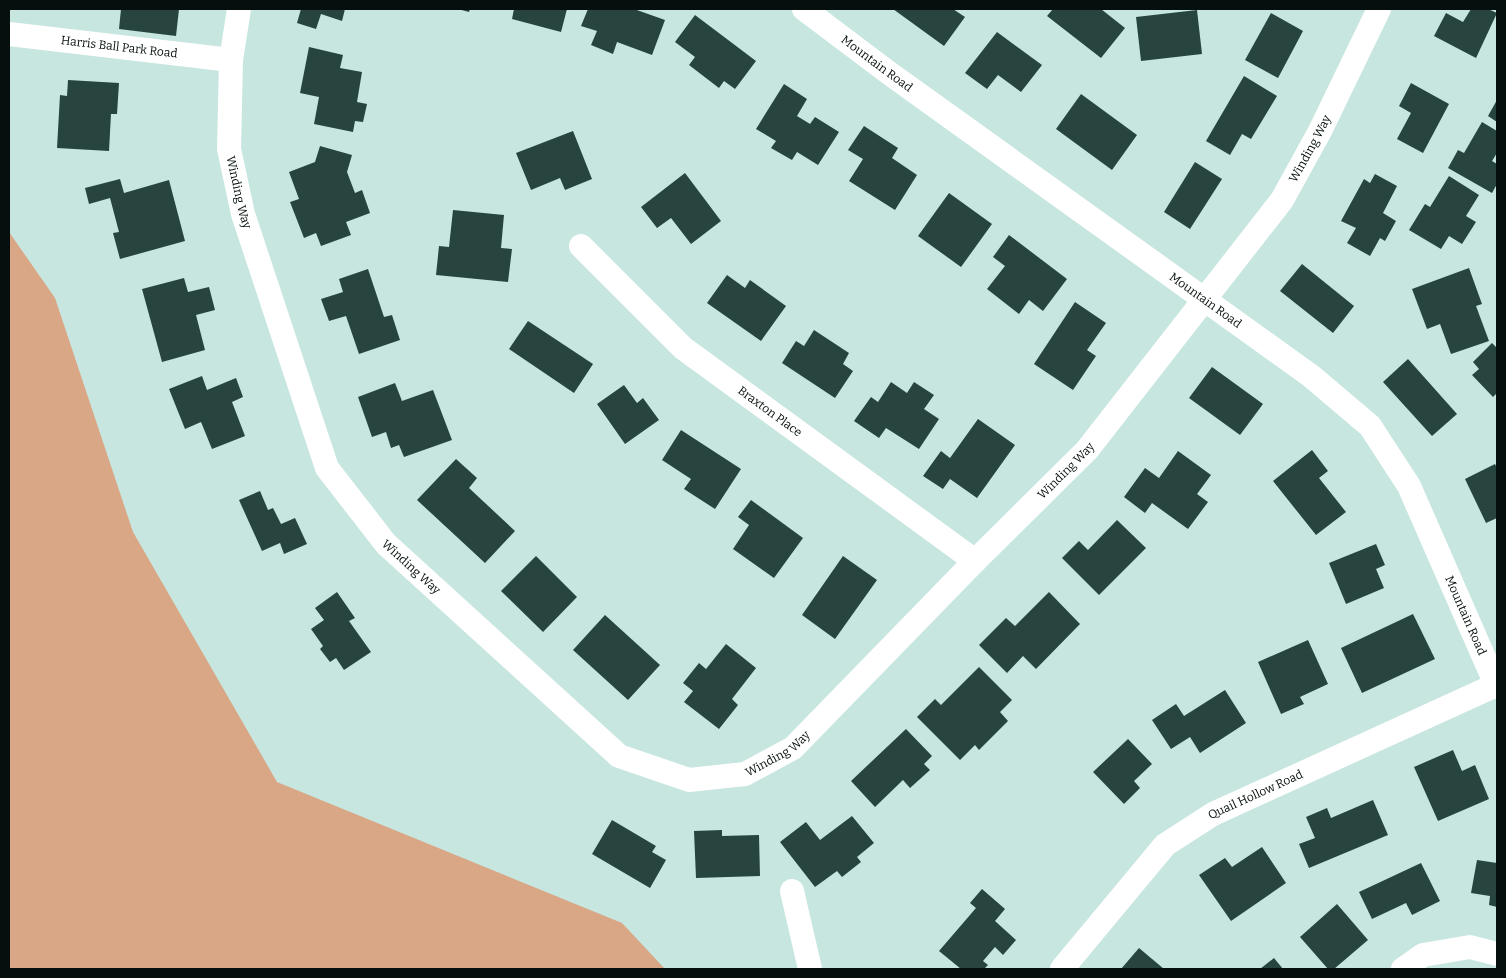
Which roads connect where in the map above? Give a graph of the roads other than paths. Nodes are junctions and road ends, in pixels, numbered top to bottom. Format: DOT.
graph roads {
  1 [pos="239,9"];
  2 [pos="804,9"];
  3 [pos="1379,9"];
  4 [pos="9,34"];
  5 [pos="231,60"];
  6 [pos="581,246"];
  7 [pos="1203,299"];
  8 [pos="975,561"];
  9 [pos="1497,686"];
  10 [pos="792,891"];
  11 [pos="1497,954"];
  12 [pos="810,969"];
  13 [pos="1062,969"];
  14 [pos="1403,969"];
  1 -- 5 [label="street, Winding Way"];
  2 -- 7 [label="street, Mountain Road"];
  3 -- 7 [label="street, Winding Way"];
  4 -- 5 [label="street, Harris Ball Park Road"];
  5 -- 8 [label="street, Winding Way"];
  6 -- 8 [label="street, Braxton Place"];
  7 -- 8 [label="street, Winding Way"];
  7 -- 9 [label="street, Mountain Road"];
  9 -- 13 [label="street, Quail Hollow Road"];
  10 -- 12 [label="street"];
  11 -- 14 [label="street"];
}
